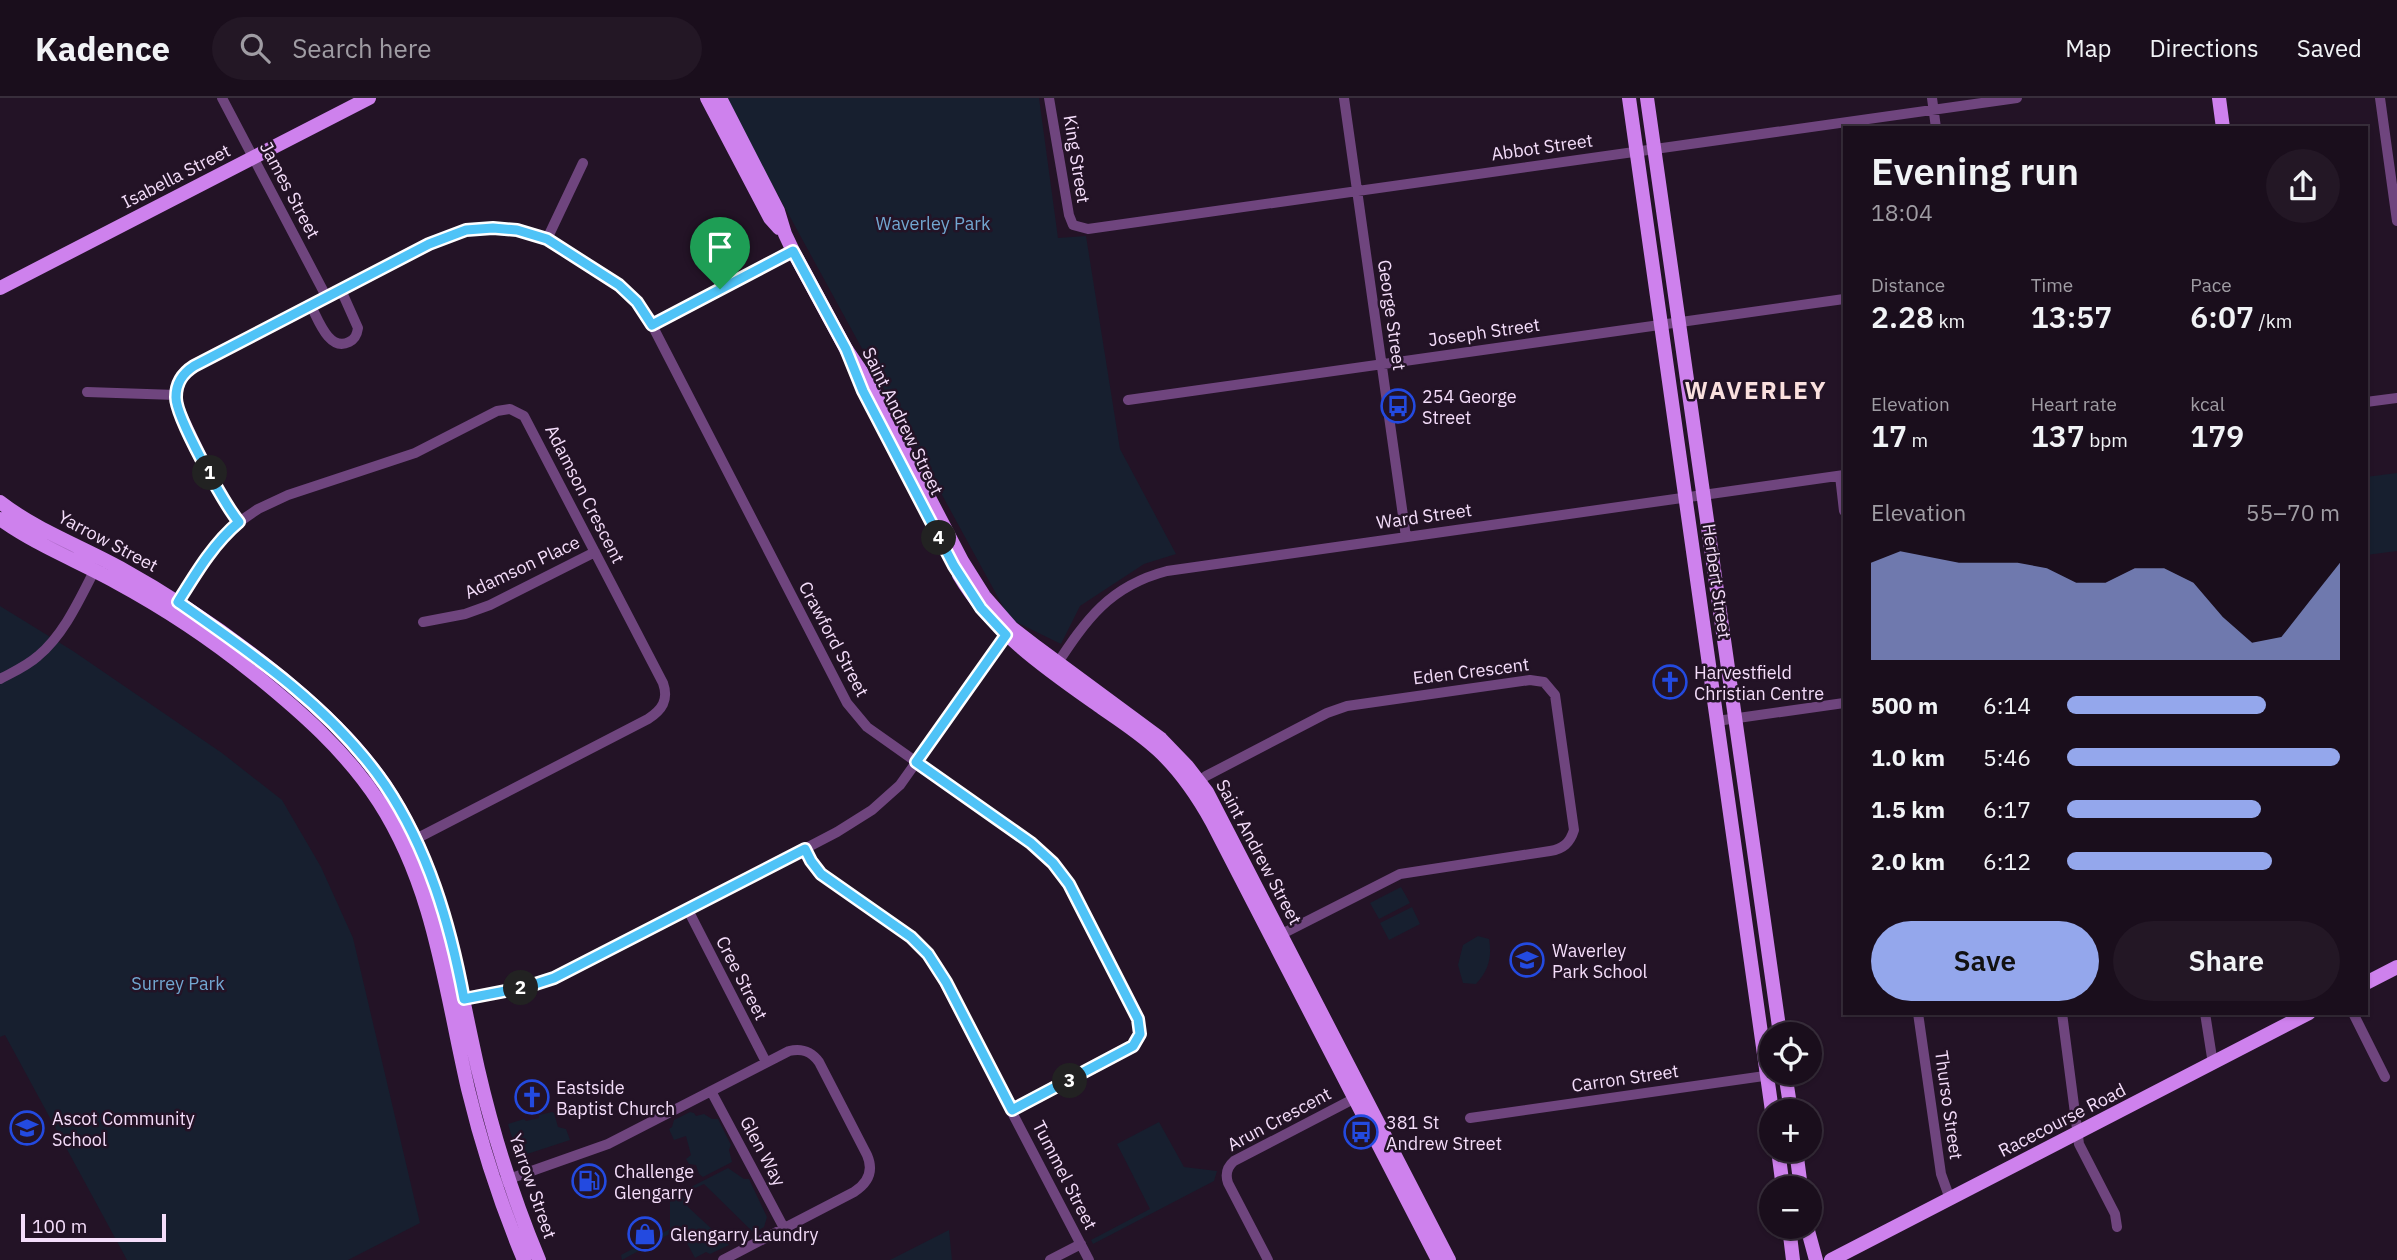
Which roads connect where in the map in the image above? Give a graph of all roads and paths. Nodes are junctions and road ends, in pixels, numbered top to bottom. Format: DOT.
graph roads {
  1 [pos="222,98"];
  2 [pos="369,98"];
  3 [pos="707,98"];
  4 [pos="720,98"];
  5 [pos="1049,98"];
  6 [pos="1344,98"];
  7 [pos="1629,98"];
  8 [pos="1647,98"];
  9 [pos="2017,98"];
  10 [pos="2219,98"];
  11 [pos="2380,98"];
  12 [pos="1933,104"];
  13 [pos="1936,126"];
  14 [pos="2223,126"];
  15 [pos="2391,135"];
  16 [pos="1654,149"];
  17 [pos="1637,152"];
  18 [pos="253,158"];
  19 [pos="583,163"];
  20 [pos="1357,191"];
  21 [pos="2397,221"];
  22 [pos="1073,225"];
  23 [pos="785,234"];
  24 [pos="547,239"];
  25 [pos="793,251"];
  26 [pos="0,288"];
  27 [pos="341,290"];
  28 [pos="327,298"];
  29 [pos="1843,299"];
  30 [pos="311,306"];
  31 [pos="1679,322"];
  32 [pos="1661,324"];
  33 [pos="652,325"];
  34 [pos="1382,364"];
  35 [pos="87,392"];
  36 [pos="176,395"];
  37 [pos="2397,398"];
  38 [pos="1128,400"];
  39 [pos="2368,402"];
  40 [pos="1842,475"];
  41 [pos="1843,493"];
  42 [pos="1703,495"];
  43 [pos="1685,497"];
  44 [pos="0,502"];
  45 [pos="0,519"];
  46 [pos="239,522"];
  47 [pos="1406,537"];
  48 [pos="595,552"];
  49 [pos="97,564"];
  50 [pos="174,608"];
  51 [pos="423,622"];
  52 [pos="1009,631"];
  53 [pos="1054,668"];
  54 [pos="0,679"];
  55 [pos="1843,703"];
  56 [pos="1735,719"];
  57 [pos="1717,721"];
  58 [pos="916,762"];
  59 [pos="1195,784"];
  60 [pos="409,842"];
  61 [pos="805,849"];
  62 [pos="1760,899"];
  63 [pos="1743,902"];
  64 [pos="688,910"];
  65 [pos="1277,937"];
  66 [pos="2397,967"];
  67 [pos="2368,983"];
  68 [pos="457,1000"];
  69 [pos="1918,1015"];
  70 [pos="2062,1015"];
  71 [pos="2206,1015"];
  72 [pos="2305,1015"];
  73 [pos="2354,1015"];
  74 [pos="1760,1022"];
  75 [pos="1778,1022"];
  76 [pos="766,1062"];
  77 [pos="2213,1064"];
  78 [pos="1759,1077"];
  79 [pos="2385,1077"];
  80 [pos="711,1091"];
  81 [pos="1359,1096"];
  82 [pos="1012,1110"];
  83 [pos="1470,1118"];
  84 [pos="2078,1133"];
  85 [pos="502,1182"];
  86 [pos="1950,1199"];
  87 [pos="2117,1227"];
  88 [pos="784,1228"];
  89 [pos="1790,1239"];
  90 [pos="1810,1239"];
  91 [pos="1081,1244"];
  92 [pos="524,1260"];
  93 [pos="538,1260"];
  94 [pos="723,1260"];
  95 [pos="1050,1260"];
  96 [pos="1089,1260"];
  97 [pos="1268,1260"];
  98 [pos="1438,1260"];
  99 [pos="1449,1260"];
  100 [pos="1793,1260"];
  101 [pos="1816,1260"];
  102 [pos="1831,1260"];
  1 -- 18 [label="street, James Street"];
  2 -- 18 [label="street, Isabella Street"];
  3 -- 23 [label="street, Saint Andrew Street"];
  4 -- 23 [label="street, Saint Andrew Street"];
  5 -- 22 [label="street, King Street"];
  6 -- 20 [label="street, George Street"];
  7 -- 17 [label="street, Herbert Street"];
  8 -- 16 [label="street, Herbert Street"];
  9 -- 12 [label="street, Abbot Street"];
  10 -- 14 [label="street"];
  11 -- 15 [label="street"];
  12 -- 13 [label="street"];
  12 -- 16 [label="street, Abbot Street"];
  15 -- 21 [label="street"];
  16 -- 17 [label="street, Abbot Street"];
  16 -- 31 [label="street, Herbert Street"];
  17 -- 20 [label="street, Abbot Street"];
  17 -- 32 [label="street, Herbert Street"];
  18 -- 26 [label="street, Isabella Street"];
  18 -- 28 [label="street, James Street"];
  19 -- 24 [label="street"];
  20 -- 22 [label="street, Abbot Street"];
  20 -- 34 [label="street, George Street"];
  23 -- 25 [label="street, Saint Andrew Street"];
  24 -- 27 [label="street, Crawford Street"];
  24 -- 33 [label="street, Crawford Street"];
  25 -- 33 [label="street"];
  25 -- 52 [label="street, Saint Andrew Street"];
  27 -- 28 [label="street, Crawford Street"];
  27 -- 30 [label="street"];
  28 -- 30 [label="street, Crawford Street"];
  29 -- 31 [label="street, Joseph Street"];
  30 -- 36 [label="street, Crawford Street"];
  31 -- 32 [label="street, Joseph Street"];
  31 -- 42 [label="street, Herbert Street"];
  32 -- 34 [label="street, Joseph Street"];
  32 -- 43 [label="street, Herbert Street"];
  33 -- 58 [label="street, Crawford Street"];
  34 -- 38 [label="street, Joseph Street"];
  34 -- 47 [label="street, George Street"];
  35 -- 36 [label="street"];
  36 -- 46 [label="street"];
  37 -- 39 [label="street"];
  40 -- 41 [label="street"];
  40 -- 42 [label="street, Ward Street"];
  42 -- 43 [label="street, Ward Street"];
  42 -- 56 [label="street, Herbert Street"];
  43 -- 47 [label="street, Ward Street"];
  43 -- 57 [label="street, Herbert Street"];
  44 -- 49 [label="street, Yarrow Street"];
  45 -- 49 [label="street, Yarrow Street"];
  46 -- 48 [label="street, Adamson Crescent"];
  46 -- 50 [label="street, Adamson Crescent"];
  47 -- 53 [label="street, Ward Street"];
  48 -- 51 [label="street, Adamson Place"];
  48 -- 60 [label="street, Adamson Crescent"];
  49 -- 50 [label="street, Yarrow Street"];
  49 -- 54 [label="street"];
  50 -- 60 [label="street, Yarrow Street"];
  52 -- 53 [label="street, Saint Andrew Street"];
  52 -- 58 [label="street"];
  53 -- 59 [label="street, Saint Andrew Street"];
  55 -- 56 [label="street"];
  56 -- 57 [label="street"];
  56 -- 62 [label="street, Herbert Street"];
  57 -- 63 [label="street, Herbert Street"];
  58 -- 61 [label="street"];
  58 -- 82 [label="street, Crawford Street"];
  59 -- 65 [label="street, Saint Andrew Street"];
  59 -- 65 [label="street, Eden Crescent"];
  60 -- 68 [label="street, Yarrow Street"];
  61 -- 64 [label="street"];
  61 -- 82 [label="street, Tummel Street"];
  62 -- 63 [label="street"];
  62 -- 75 [label="street, Herbert Street"];
  63 -- 74 [label="street, Herbert Street"];
  64 -- 68 [label="street"];
  64 -- 76 [label="street, Cree Street"];
  65 -- 81 [label="street, Saint Andrew Street"];
  66 -- 67 [label="street"];
  68 -- 85 [label="street, Yarrow Street"];
  69 -- 86 [label="street, Thurso Street"];
  70 -- 84 [label="street"];
  71 -- 77 [label="street"];
  72 -- 77 [label="street, Racecourse Road"];
  73 -- 79 [label="street"];
  76 -- 80 [label="street"];
  76 -- 88 [label="street"];
  77 -- 84 [label="street, Racecourse Road"];
  78 -- 83 [label="street, Carron Street"];
  80 -- 85 [label="street"];
  80 -- 88 [label="street, Glen Way"];
  81 -- 97 [label="street, Arun Crescent"];
  81 -- 98 [label="street, Saint Andrew Street"];
  81 -- 99 [label="street, Saint Andrew Street"];
  82 -- 91 [label="street, Tummel Street"];
  84 -- 86 [label="street, Racecourse Road"];
  84 -- 87 [label="street"];
  85 -- 92 [label="street, Yarrow Street"];
  85 -- 93 [label="street, Yarrow Street"];
  86 -- 102 [label="street, Racecourse Road"];
  88 -- 94 [label="street"];
  89 -- 100 [label="street"];
  90 -- 101 [label="street"];
  91 -- 95 [label="street"];
  91 -- 96 [label="street, Tummel Street"];
}
